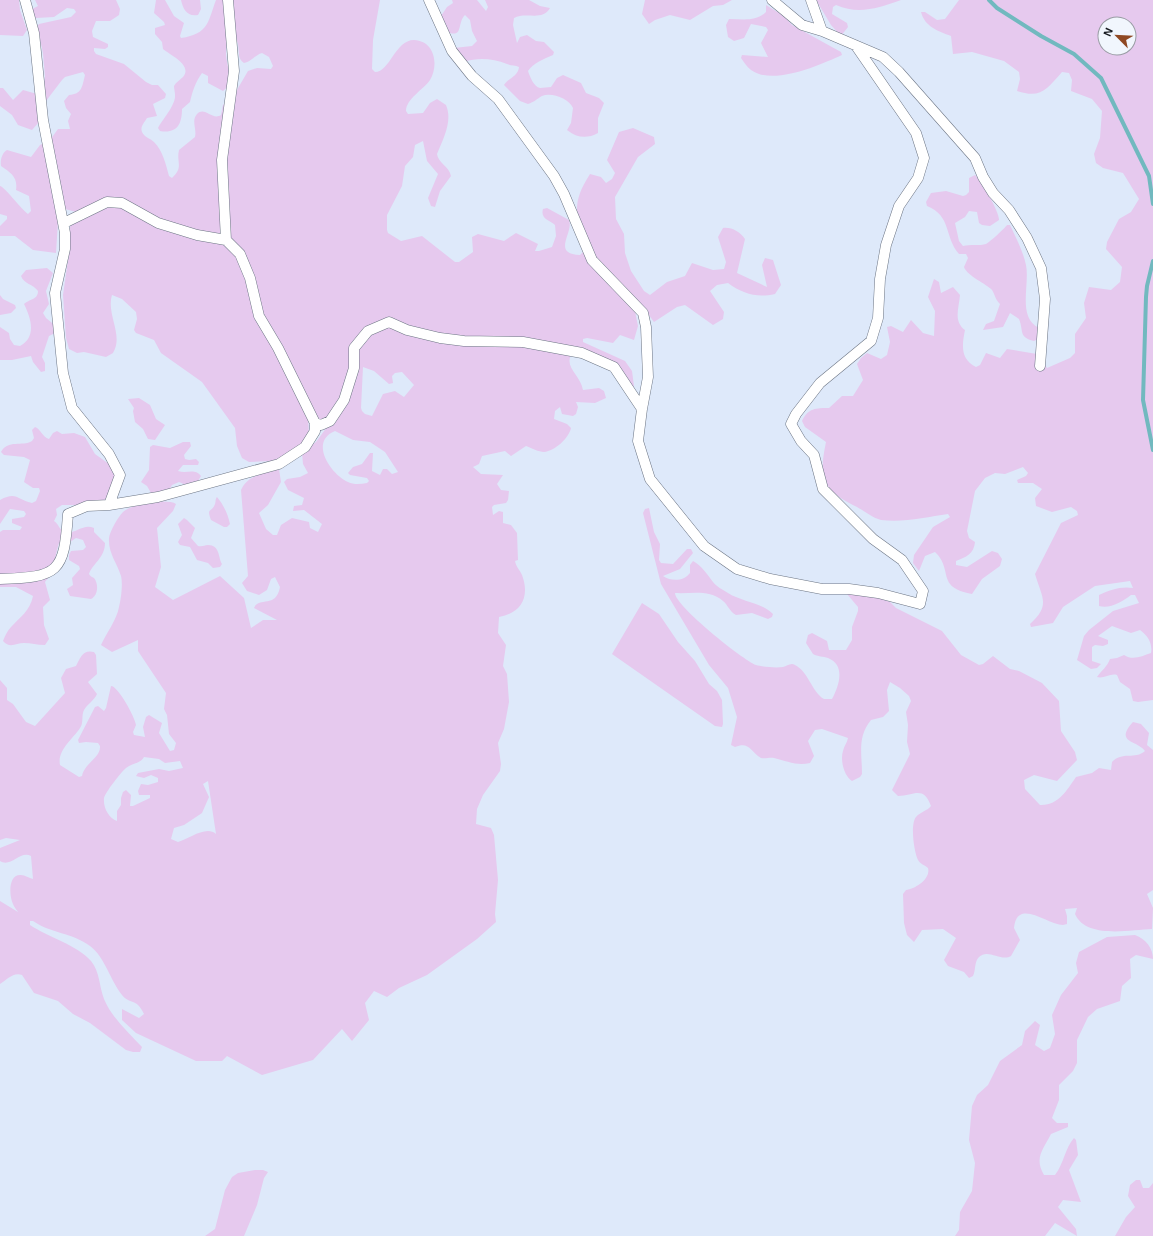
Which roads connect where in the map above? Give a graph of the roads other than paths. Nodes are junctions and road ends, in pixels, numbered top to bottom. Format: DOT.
graph roads {
  1 [pos="25,0"];
  2 [pos="228,0"];
  3 [pos="429,0"];
  4 [pos="772,0"];
  5 [pos="811,0"];
  6 [pos="822,31"];
  7 [pos="856,46"];
  8 [pos="64,223"];
  9 [pos="226,240"];
  10 [pos="1040,366"];
  11 [pos="642,409"];
  12 [pos="315,423"];
  13 [pos="110,505"];
  14 [pos="0,578"];
  1 -- 8 [label="street"];
  2 -- 9 [label="street"];
  3 -- 11 [label="street"];
  4 -- 6 [label="street"];
  5 -- 6 [label="street"];
  6 -- 7 [label="street"];
  7 -- 10 [label="street"];
  7 -- 11 [label="street"];
  8 -- 9 [label="street"];
  8 -- 13 [label="street"];
  9 -- 12 [label="street"];
  11 -- 12 [label="street"];
  12 -- 13 [label="street"];
  13 -- 14 [label="street"];
}
